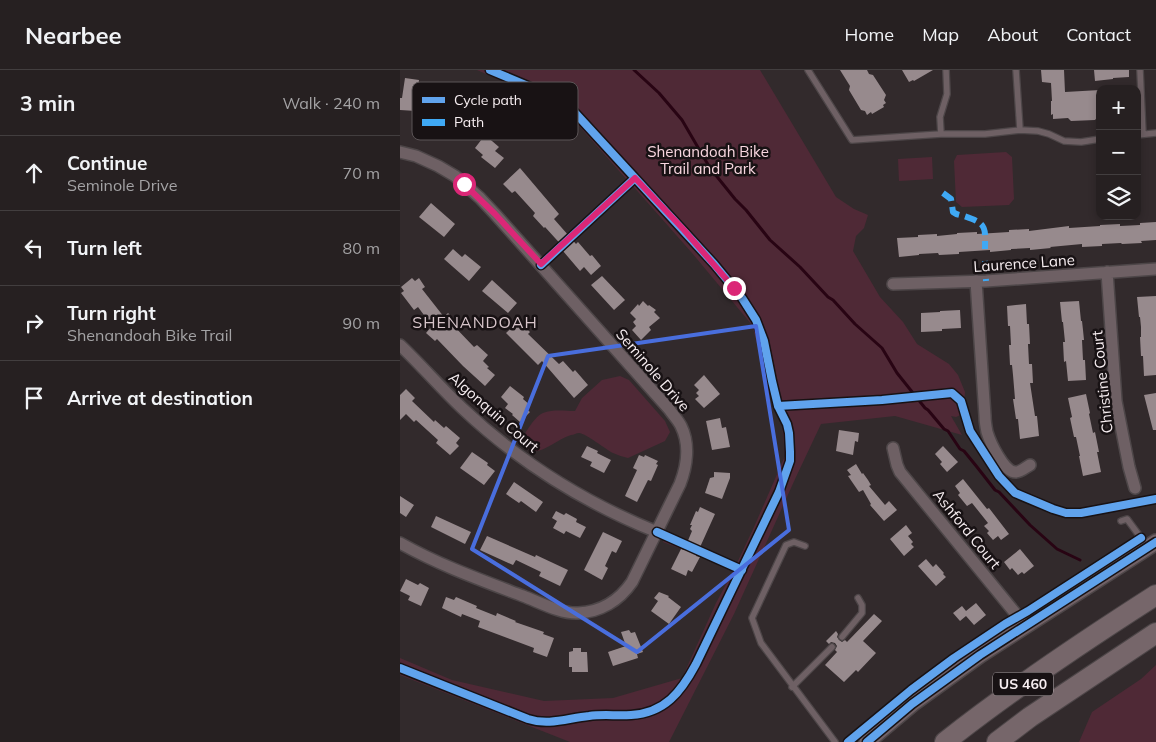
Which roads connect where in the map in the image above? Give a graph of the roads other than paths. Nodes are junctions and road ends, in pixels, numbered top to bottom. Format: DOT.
graph roads {
  1 [pos="808,70"];
  2 [pos="946,70"];
  3 [pos="1016,70"];
  4 [pos="1140,70"];
  5 [pos="1020,130"];
  6 [pos="1140,130"];
  7 [pos="1156,133"];
  8 [pos="941,134"];
  9 [pos="1141,135"];
  10 [pos="1096,140"];
  11 [pos="400,152"];
  12 [pos="1156,269"];
  13 [pos="1107,272"];
  14 [pos="976,281"];
  15 [pos="893,284"];
  16 [pos="400,345"];
  17 [pos="893,448"];
  18 [pos="1030,465"];
  19 [pos="1134,488"];
  20 [pos="1121,521"];
  21 [pos="657,532"];
  22 [pos="400,543"];
  23 [pos="1152,545"];
  24 [pos="805,546"];
  25 [pos="1156,582"];
  26 [pos="1156,595"];
  27 [pos="858,598"];
  28 [pos="1025,626"];
  29 [pos="1104,628"];
  30 [pos="1156,633"];
  31 [pos="842,637"];
  32 [pos="832,647"];
  33 [pos="792,687"];
  34 [pos="835,742"];
  35 [pos="867,742"];
  36 [pos="945,742"];
  37 [pos="997,742"];
  1 -- 8 [label="lane"];
  2 -- 8 [label="lane"];
  3 -- 5 [label="lane"];
  4 -- 6 [label="lane"];
  5 -- 8 [label="lane"];
  5 -- 10 [label="lane"];
  7 -- 9 [label="lane"];
  11 -- 21 [label="street, Seminole Drive"];
  12 -- 13 [label="street, Laurence Lane"];
  13 -- 14 [label="street, Laurence Lane"];
  13 -- 19 [label="street, Christine Court"];
  14 -- 15 [label="street, Laurence Lane"];
  14 -- 18 [label="street"];
  16 -- 21 [label="street, Algonquin Court"];
  17 -- 28 [label="street, Ashford Court"];
  20 -- 23 [label="lane"];
  21 -- 22 [label="street, Seminole Drive"];
  23 -- 28 [label="street"];
  24 -- 33 [label="lane"];
  25 -- 29 [label="highway"];
  26 -- 29 [label="highway, US 460"];
  27 -- 31 [label="lane"];
  28 -- 35 [label="street"];
  29 -- 36 [label="highway, US 460"];
  30 -- 37 [label="highway, US 460"];
  32 -- 33 [label="lane"];
  33 -- 34 [label="lane"];
}
